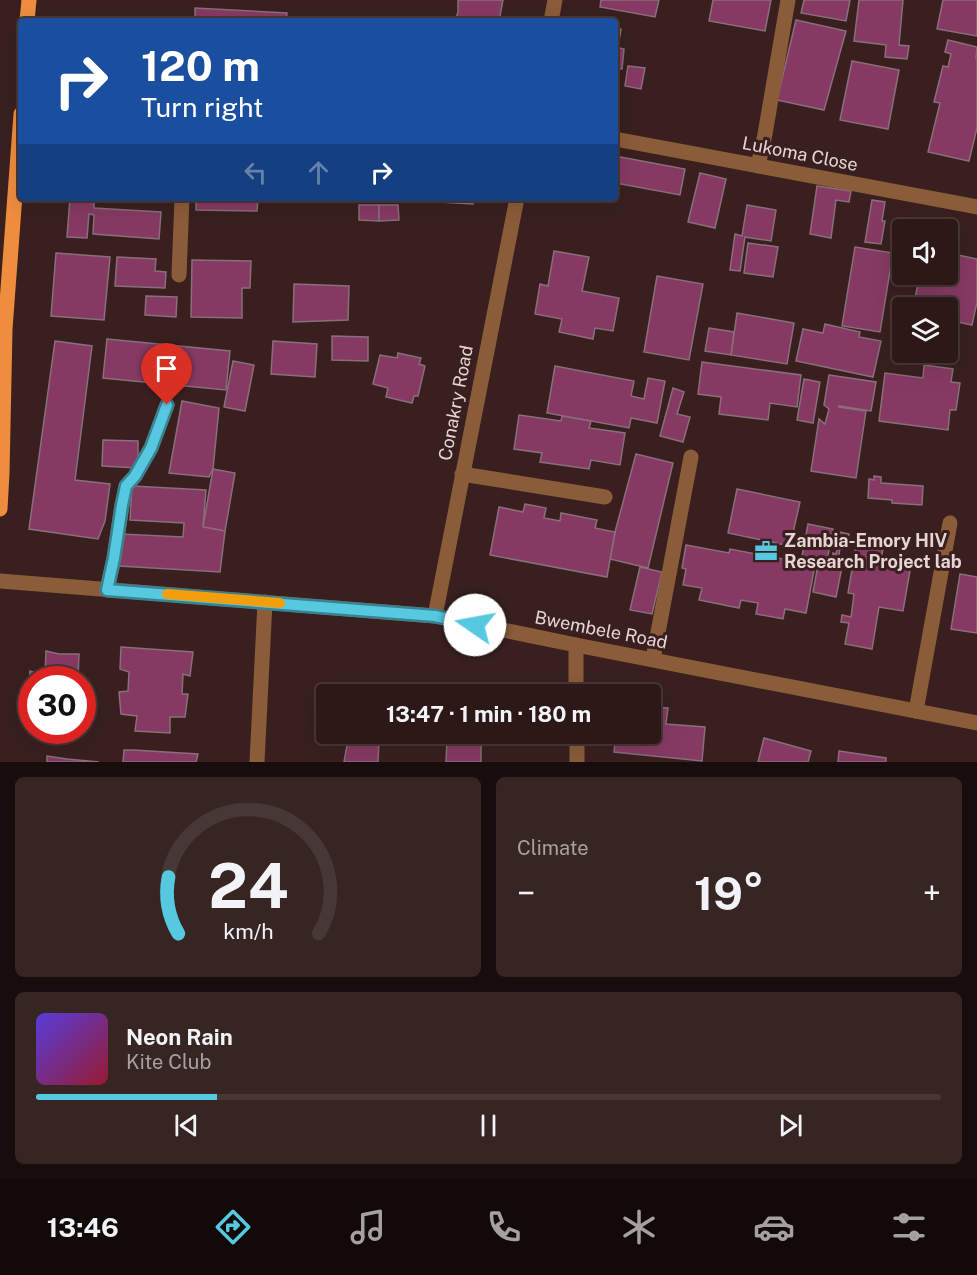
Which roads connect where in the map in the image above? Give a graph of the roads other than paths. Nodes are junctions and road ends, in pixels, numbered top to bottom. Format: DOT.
graph roads {
  1 [pos="28,0"];
  2 [pos="555,0"];
  3 [pos="788,0"];
  4 [pos="27,18"];
  5 [pos="552,18"];
  6 [pos="618,140"];
  7 [pos="18,150"];
  8 [pos="758,166"];
  9 [pos="182,201"];
  10 [pos="516,201"];
  11 [pos="977,207"];
  12 [pos="179,275"];
  13 [pos="3,329"];
  14 [pos="167,405"];
  15 [pos="692,457"];
  16 [pos="462,474"];
  17 [pos="605,496"];
  18 [pos="0,509"];
  19 [pos="950,523"];
  20 [pos="0,582"];
  21 [pos="107,590"];
  22 [pos="265,602"];
  23 [pos="435,616"];
  24 [pos="576,645"];
  25 [pos="653,659"];
  26 [pos="576,684"];
  27 [pos="916,711"];
  28 [pos="977,723"];
  29 [pos="577,744"];
  30 [pos="257,762"];
  31 [pos="577,762"];
  1 -- 4 [label="main road"];
  2 -- 5 [label="street"];
  3 -- 8 [label="street"];
  6 -- 8 [label="street, Lukoma Close"];
  7 -- 13 [label="main road"];
  8 -- 11 [label="street, Lukoma Close"];
  9 -- 12 [label="street"];
  10 -- 16 [label="street, Conakry Road"];
  13 -- 18 [label="main road"];
  14 -- 21 [label="street"];
  15 -- 25 [label="street"];
  16 -- 17 [label="street"];
  16 -- 23 [label="street, Conakry Road"];
  19 -- 27 [label="street"];
  20 -- 21 [label="street, Bwembele Road"];
  21 -- 22 [label="street, Bwembele Road"];
  22 -- 23 [label="street, Bwembele Road"];
  22 -- 30 [label="street"];
  23 -- 24 [label="street, Bwembele Road"];
  24 -- 25 [label="street, Bwembele Road"];
  24 -- 26 [label="street"];
  25 -- 27 [label="street, Bwembele Road"];
  27 -- 28 [label="street, Bwembele Road"];
  29 -- 31 [label="street"];
}
